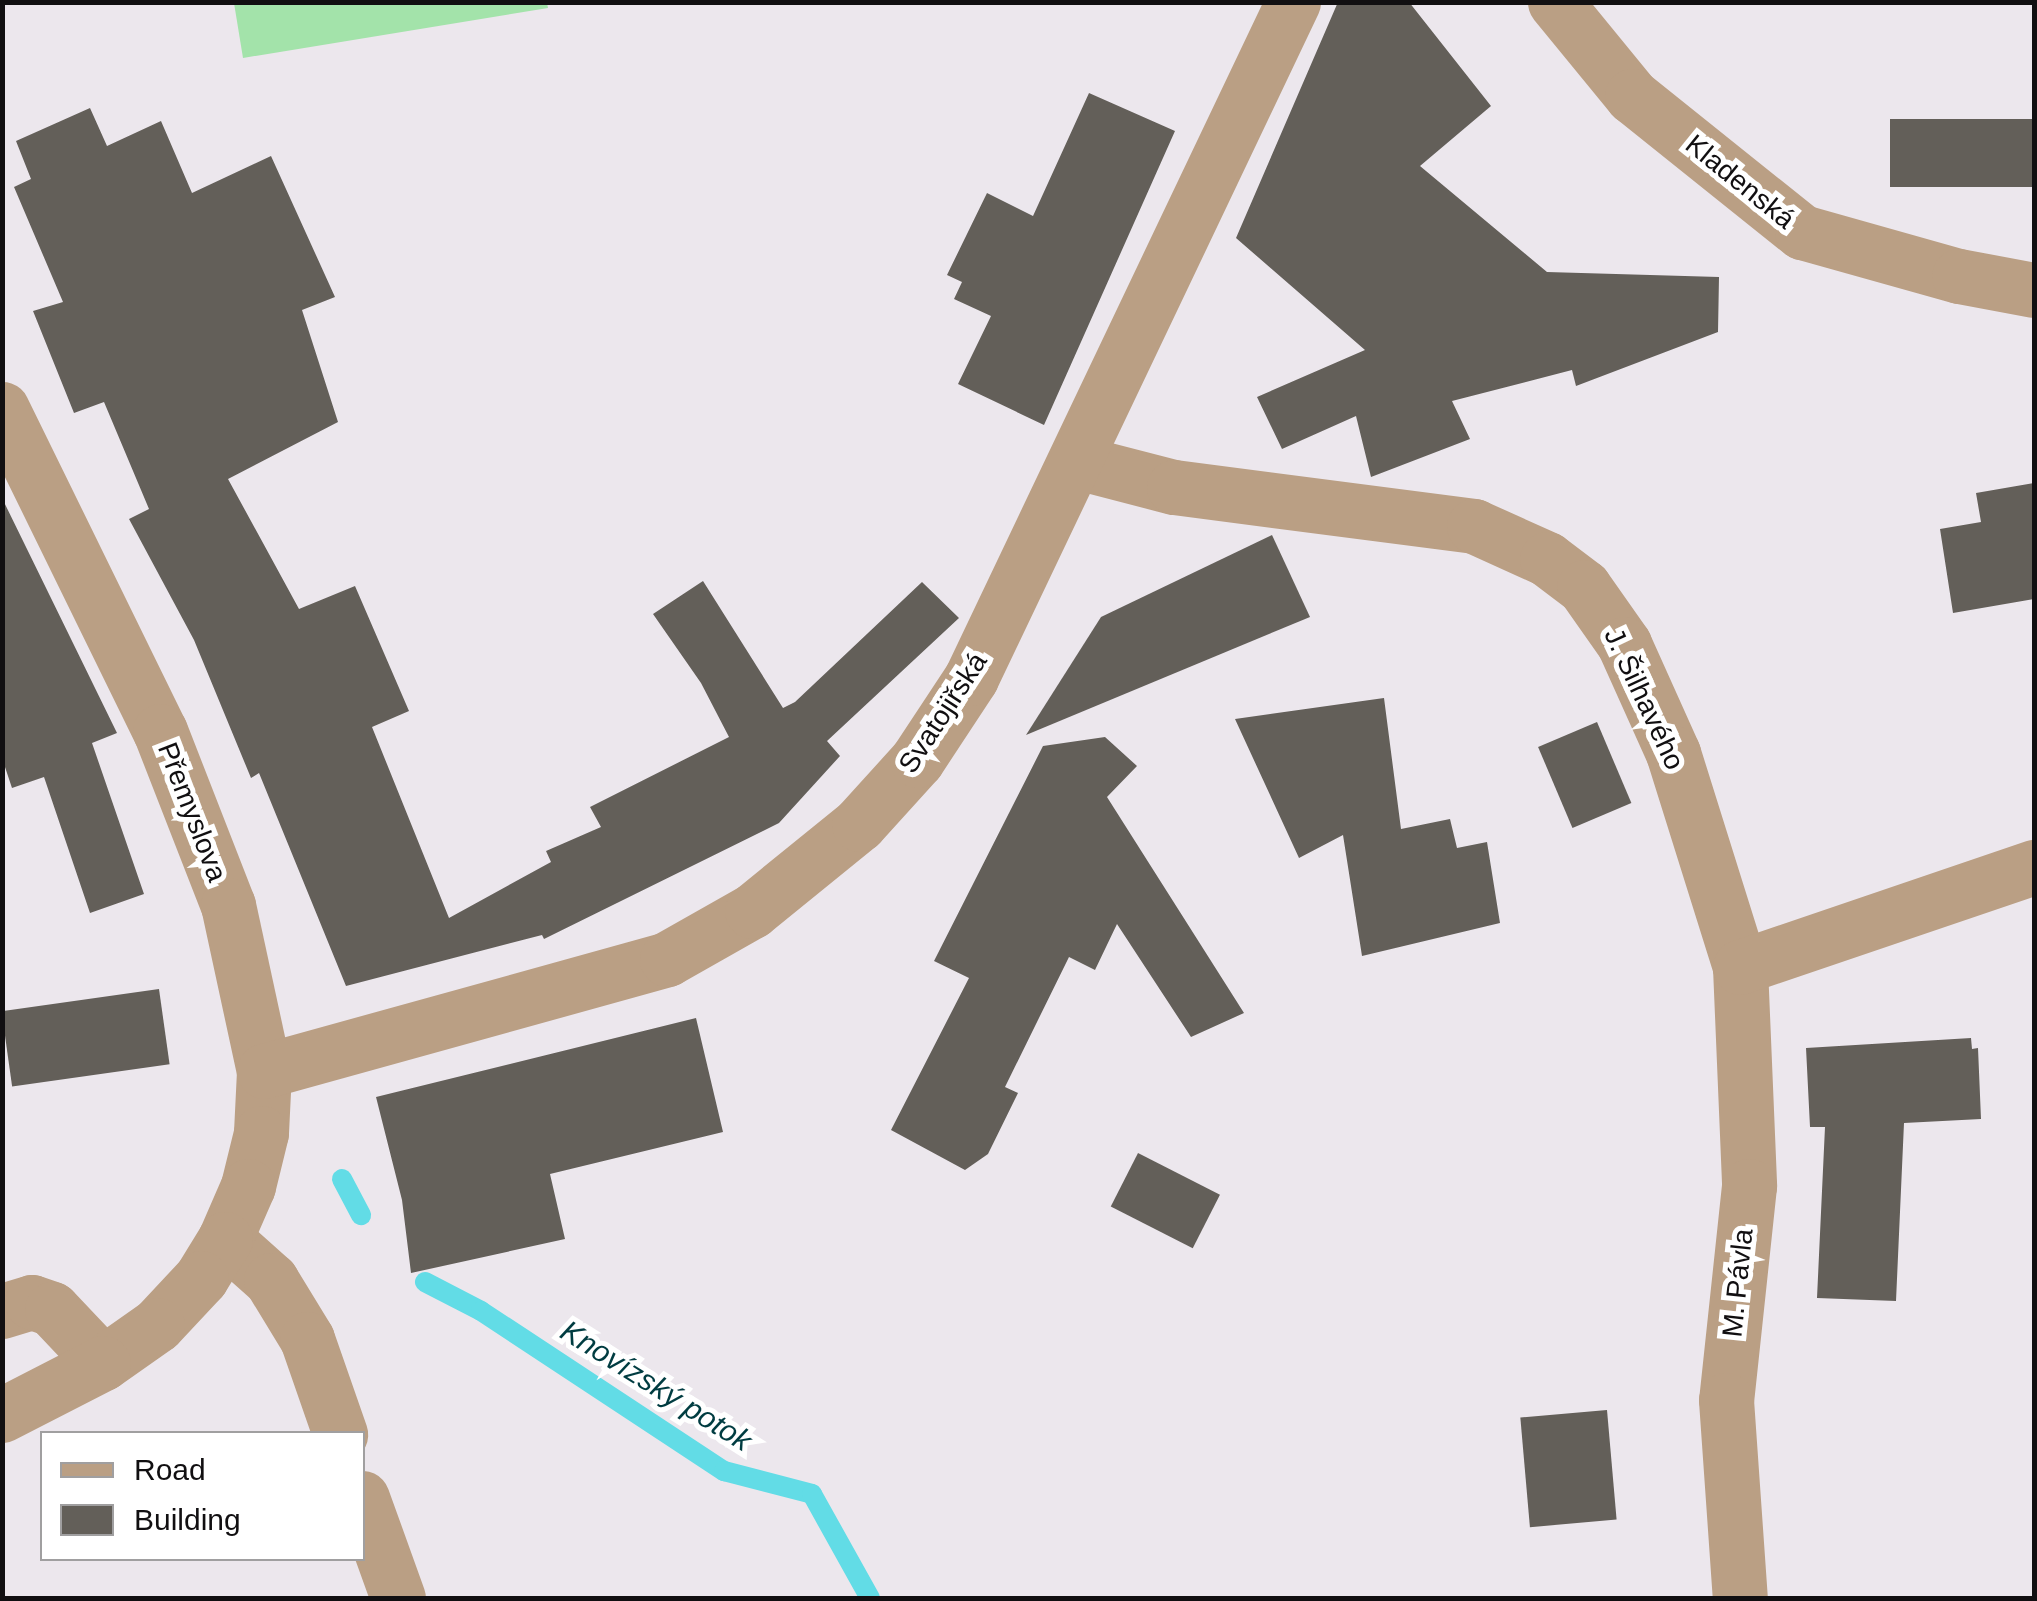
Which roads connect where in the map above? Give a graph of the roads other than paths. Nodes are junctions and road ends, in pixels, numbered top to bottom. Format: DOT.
graph roads {
  1 [pos="1293,2"];
  2 [pos="1555,2"];
  3 [pos="2034,290"];
  4 [pos="2,409"];
  5 [pos="1077,462"];
  6 [pos="2034,866"];
  7 [pos="1740,968"];
  8 [pos="264,1071"];
  9 [pos="225,1240"];
  10 [pos="2,1312"];
  11 [pos="103,1363"];
  12 [pos="2,1415"];
  13 [pos="339,1431"];
  14 [pos="365,1506"];
  15 [pos="398,1598"];
  16 [pos="1740,1598"];
  1 -- 5 [label="street, Svatojiřská"];
  2 -- 3 [label="street, Kladenská"];
  4 -- 8 [label="street, Přemyslova"];
  5 -- 7 [label="street, J. Šilhavého"];
  5 -- 8 [label="street, Svatojiřská"];
  6 -- 7 [label="street"];
  7 -- 16 [label="street, M. Pávla"];
  8 -- 9 [label="street, Přemyslova"];
  9 -- 11 [label="street, Přemyslova"];
  9 -- 13 [label="street"];
  10 -- 11 [label="street"];
  11 -- 12 [label="street, Přemyslova"];
  14 -- 15 [label="street"];
}
